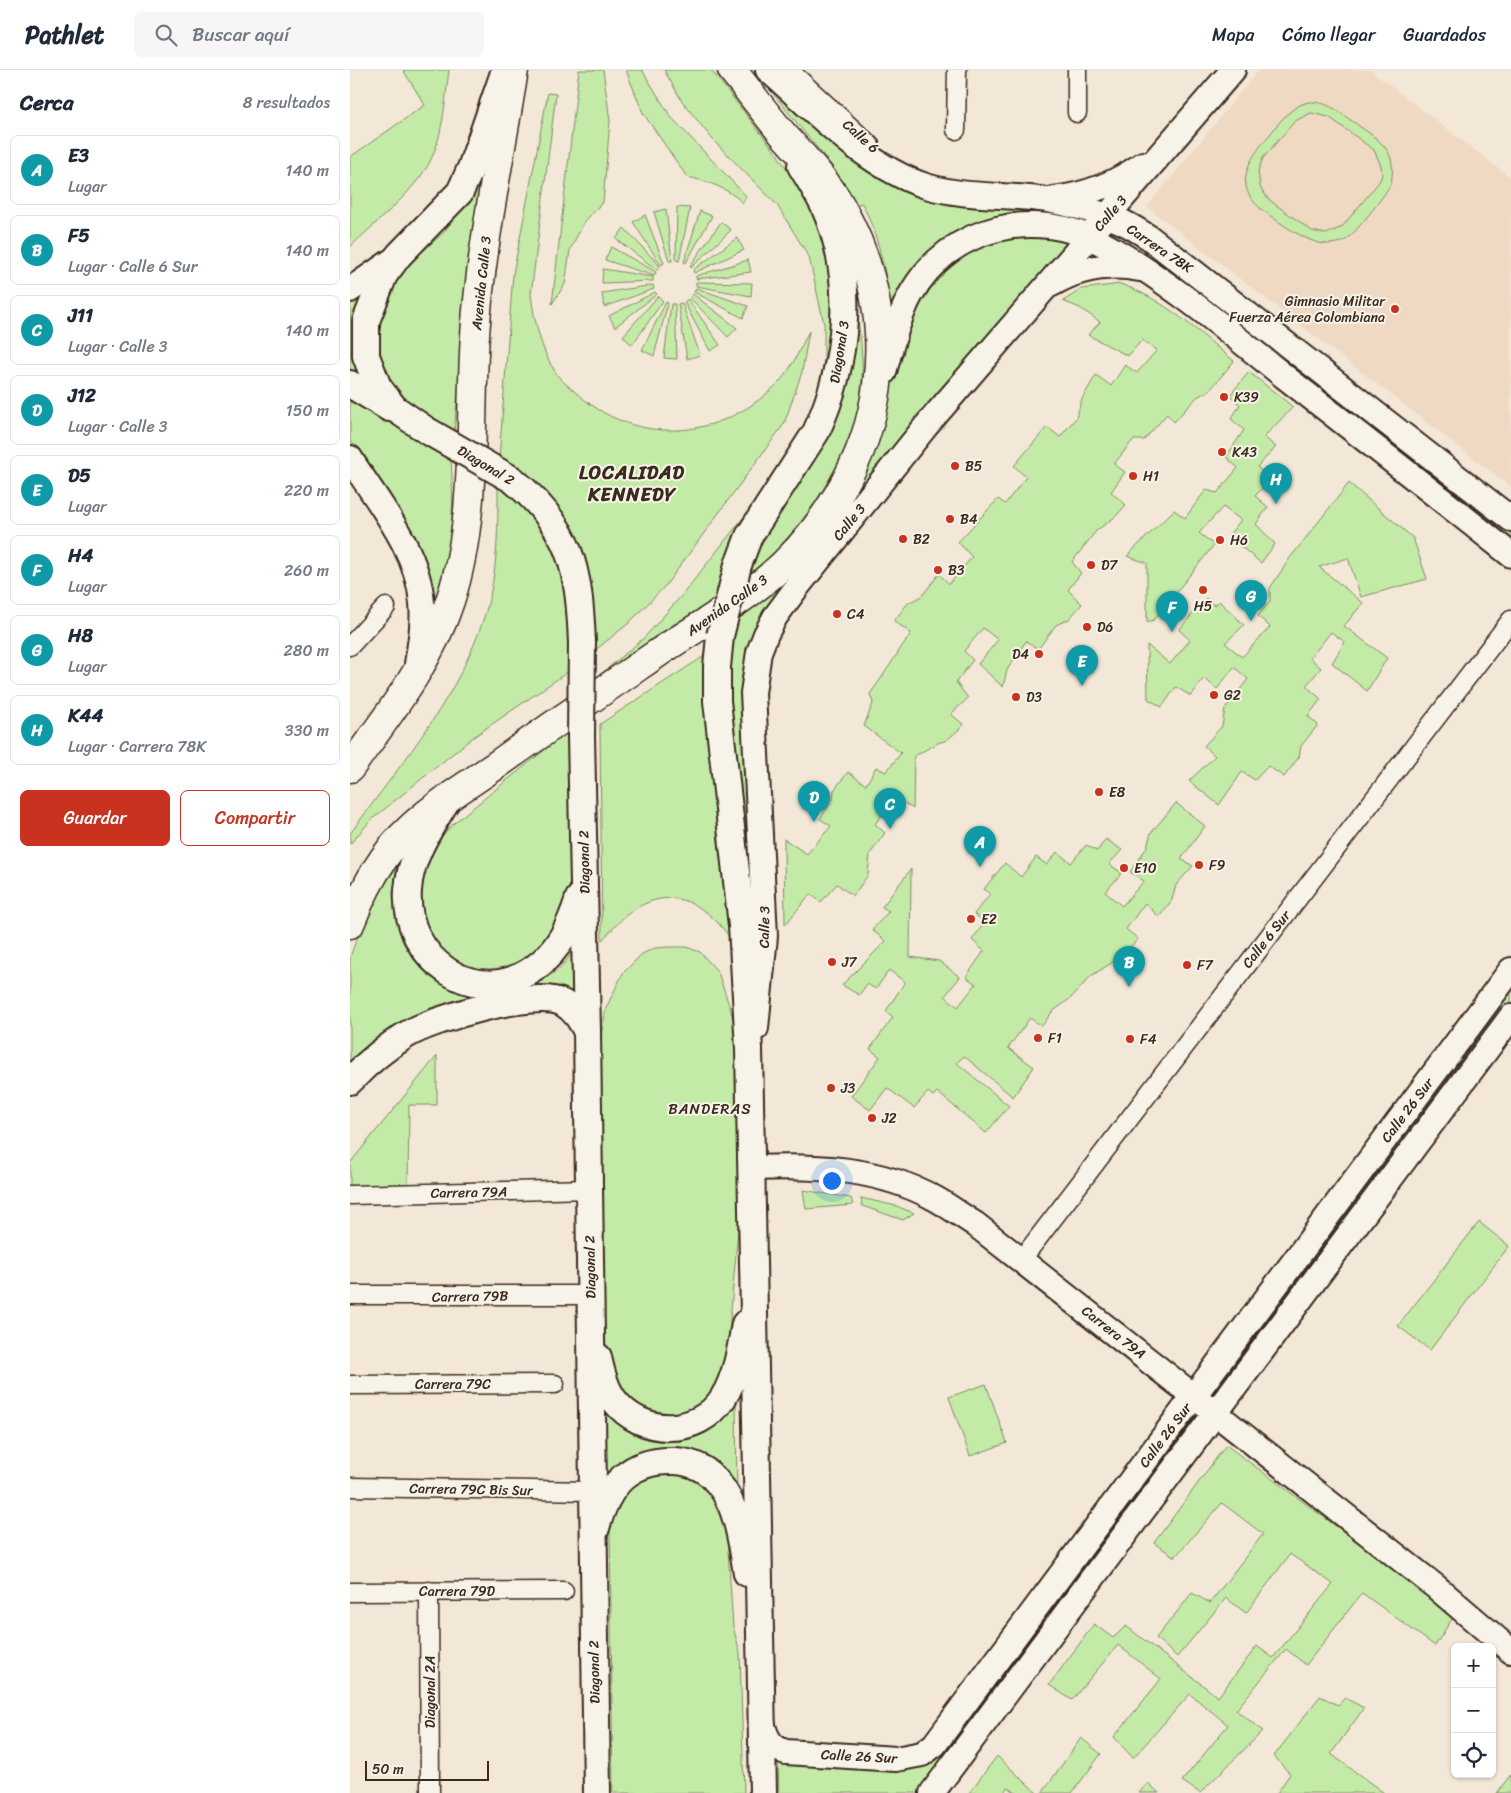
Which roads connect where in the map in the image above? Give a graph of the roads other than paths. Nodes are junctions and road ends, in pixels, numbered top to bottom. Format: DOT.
graph roads {
  1 [pos="505,70"];
  2 [pos="514,70"];
  3 [pos="732,70"];
  4 [pos="768,70"];
  5 [pos="789,70"];
  6 [pos="957,70"];
  7 [pos="1077,70"];
  8 [pos="1233,70"];
  9 [pos="1077,112"];
  10 [pos="778,128"];
  11 [pos="956,130"];
  12 [pos="1173,140"];
  13 [pos="942,189"];
  14 [pos="1048,200"];
  15 [pos="1108,217"];
  16 [pos="1088,238"];
  17 [pos="400,255"];
  18 [pos="1144,270"];
  19 [pos="1044,289"];
  20 [pos="350,290"];
  21 [pos="350,384"];
  22 [pos="874,412"];
  23 [pos="416,425"];
  24 [pos="351,464"];
  25 [pos="1511,519"];
  26 [pos="1511,555"];
  27 [pos="386,607"];
  28 [pos="1511,620"];
  29 [pos="350,646"];
  30 [pos="416,674"];
  31 [pos="350,768"];
  32 [pos="447,800"];
  33 [pos="584,883"];
  34 [pos="350,924"];
  35 [pos="1511,970"];
  36 [pos="1511,1017"];
  37 [pos="588,1032"];
  38 [pos="350,1081"];
  39 [pos="750,1085"];
  40 [pos="753,1168"];
  41 [pos="589,1189"];
  42 [pos="350,1195"];
  43 [pos="1022,1259"];
  44 [pos="754,1265"];
  45 [pos="350,1295"];
  46 [pos="590,1305"];
  47 [pos="350,1384"];
  48 [pos="555,1384"];
  49 [pos="1194,1396"];
  50 [pos="1216,1413"];
  51 [pos="350,1488"];
  52 [pos="592,1491"];
  53 [pos="592,1539"];
  54 [pos="1436,1587"];
  55 [pos="564,1591"];
  56 [pos="350,1592"];
  57 [pos="429,1592"];
  58 [pos="1511,1635"];
  59 [pos="1511,1651"];
  60 [pos="761,1656"];
  61 [pos="762,1722"];
  62 [pos="430,1793"];
  63 [pos="597,1793"];
  64 [pos="763,1793"];
  65 [pos="932,1793"];
  1 -- 17 [label="main road, Diagonal 2"];
  2 -- 30 [label="highway, Avenida Calle 3"];
  3 -- 10 [label="highway, Avenida Calle 3"];
  4 -- 13 [label="main road, Carrera 78K"];
  5 -- 13 [label="street, Calle 6"];
  6 -- 11 [label="street"];
  7 -- 9 [label="street"];
  8 -- 12 [label="main road, Calle 3"];
  10 -- 22 [label="highway, Avenida Calle 3"];
  10 -- 39 [label="main road, Diagonal 3, bridge"];
  12 -- 14 [label="main road"];
  12 -- 15 [label="main road, Calle 3"];
  13 -- 14 [label="main road, Carrera 78K"];
  14 -- 15 [label="main road, Carrera 78K"];
  15 -- 16 [label="main road, Calle 3"];
  15 -- 25 [label="main road, Carrera 78K"];
  16 -- 18 [label="main road, Carrera 78K"];
  16 -- 19 [label="main road, Calle 3"];
  16 -- 22 [label="main road, Carrera 78K"];
  17 -- 20 [label="main road"];
  17 -- 23 [label="main road, Diagonal 2"];
  18 -- 19 [label="main road"];
  18 -- 26 [label="main road, Carrera 78K"];
  19 -- 39 [label="main road, Calle 3"];
  21 -- 23 [label="main road"];
  22 -- 32 [label="highway, Avenida Calle 3"];
  23 -- 33 [label="main road, Diagonal 2, bridge"];
  24 -- 30 [label="main road"];
  27 -- 29 [label="street"];
  28 -- 43 [label="street, Calle 6 Sur"];
  30 -- 31 [label="highway, Avenida Calle 3"];
  32 -- 33 [label="main road"];
  32 -- 34 [label="highway, Avenida Calle 3"];
  33 -- 37 [label="main road, Diagonal 2"];
  35 -- 49 [label="main road, Calle 26 Sur"];
  36 -- 50 [label="main road, Calle 26 Sur"];
  37 -- 38 [label="main road"];
  37 -- 41 [label="main road, Diagonal 2"];
  39 -- 40 [label="main road"];
  40 -- 43 [label="main road, Carrera 79A"];
  40 -- 44 [label="main road"];
  41 -- 42 [label="street, Carrera 79A"];
  41 -- 46 [label="main road, Diagonal 2"];
  43 -- 49 [label="main road, Carrera 79A"];
  44 -- 46 [label="main road"];
  44 -- 60 [label="main road"];
  45 -- 46 [label="street, Carrera 79B"];
  46 -- 52 [label="main road, Diagonal 2"];
  47 -- 48 [label="street, Carrera 79C"];
  49 -- 50 [label="main road, Carrera 79A"];
  49 -- 61 [label="main road, Calle 26 Sur"];
  50 -- 54 [label="main road, Carrera 79A"];
  50 -- 65 [label="main road, Calle 26 Sur"];
  51 -- 52 [label="street, Carrera 79C Bis Sur"];
  52 -- 53 [label="main road, Diagonal 2"];
  53 -- 60 [label="main road"];
  53 -- 63 [label="main road, Diagonal 2"];
  54 -- 58 [label="main road, Carrera 79A"];
  54 -- 59 [label="main road, Carrera 79A"];
  55 -- 57 [label="street, Carrera 79D"];
  56 -- 57 [label="street, Carrera 79D"];
  57 -- 62 [label="street, Diagonal 2A"];
  60 -- 61 [label="main road"];
  61 -- 64 [label="main road"];
}
